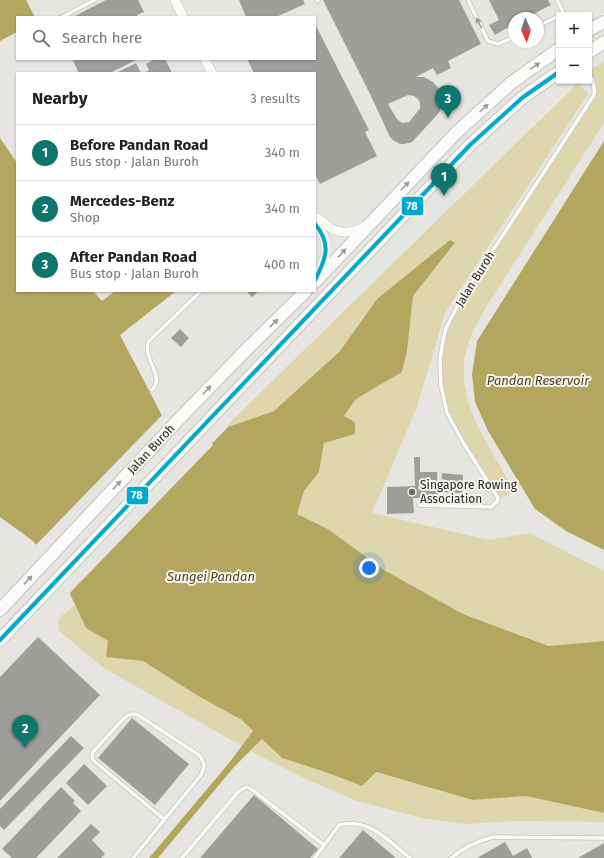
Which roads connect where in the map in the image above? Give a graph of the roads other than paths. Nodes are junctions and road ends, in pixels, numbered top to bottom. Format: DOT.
graph roads {
  1 [pos="95,0"];
  2 [pos="175,0"];
  3 [pos="468,0"];
  4 [pos="557,0"];
  5 [pos="563,12"];
  6 [pos="64,16"];
  7 [pos="183,16"];
  8 [pos="556,18"];
  9 [pos="604,22"];
  10 [pos="544,23"];
  11 [pos="592,28"];
  12 [pos="508,40"];
  13 [pos="604,42"];
  14 [pos="556,50"];
  15 [pos="592,50"];
  16 [pos="206,60"];
  17 [pos="212,72"];
  18 [pos="556,74"];
  19 [pos="592,78"];
  20 [pos="316,218"];
  21 [pos="368,224"];
  22 [pos="316,225"];
  23 [pos="316,279"];
  24 [pos="316,280"];
  25 [pos="200,292"];
  26 [pos="305,292"];
  27 [pos="152,390"];
  28 [pos="419,505"];
  29 [pos="1,609"];
  30 [pos="0,640"];
  31 [pos="165,820"];
  32 [pos="604,838"];
  33 [pos="324,845"];
  34 [pos="133,858"];
  35 [pos="182,858"];
  36 [pos="314,858"];
  37 [pos="410,858"];
  38 [pos="451,858"];
  1 -- 6 [label="lane"];
  2 -- 7 [label="street"];
  12 -- 3 [label="lane, one-way"];
  4 -- 5 [label="lane"];
  8 -- 10 [label="lane"];
  9 -- 11 [label="highway"];
  13 -- 15 [label="highway"];
  21 -- 14 [label="highway, one-way"];
  16 -- 17 [label="street"];
  18 -- 30 [label="highway, Jalan Buroh"];
  19 -- 28 [label="lane, Jalan Buroh"];
  20 -- 21 [label="street"];
  24 -- 21 [label="highway, one-way"];
  22 -- 23 [label="street"];
  25 -- 27 [label="lane"];
  29 -- 26 [label="highway, Jalan Buroh, one-way"];
  31 -- 31 [label="lane"];
  31 -- 34 [label="lane"];
  32 -- 38 [label="lane"];
  33 -- 35 [label="lane"];
  33 -- 36 [label="lane"];
  33 -- 37 [label="lane"];
}
